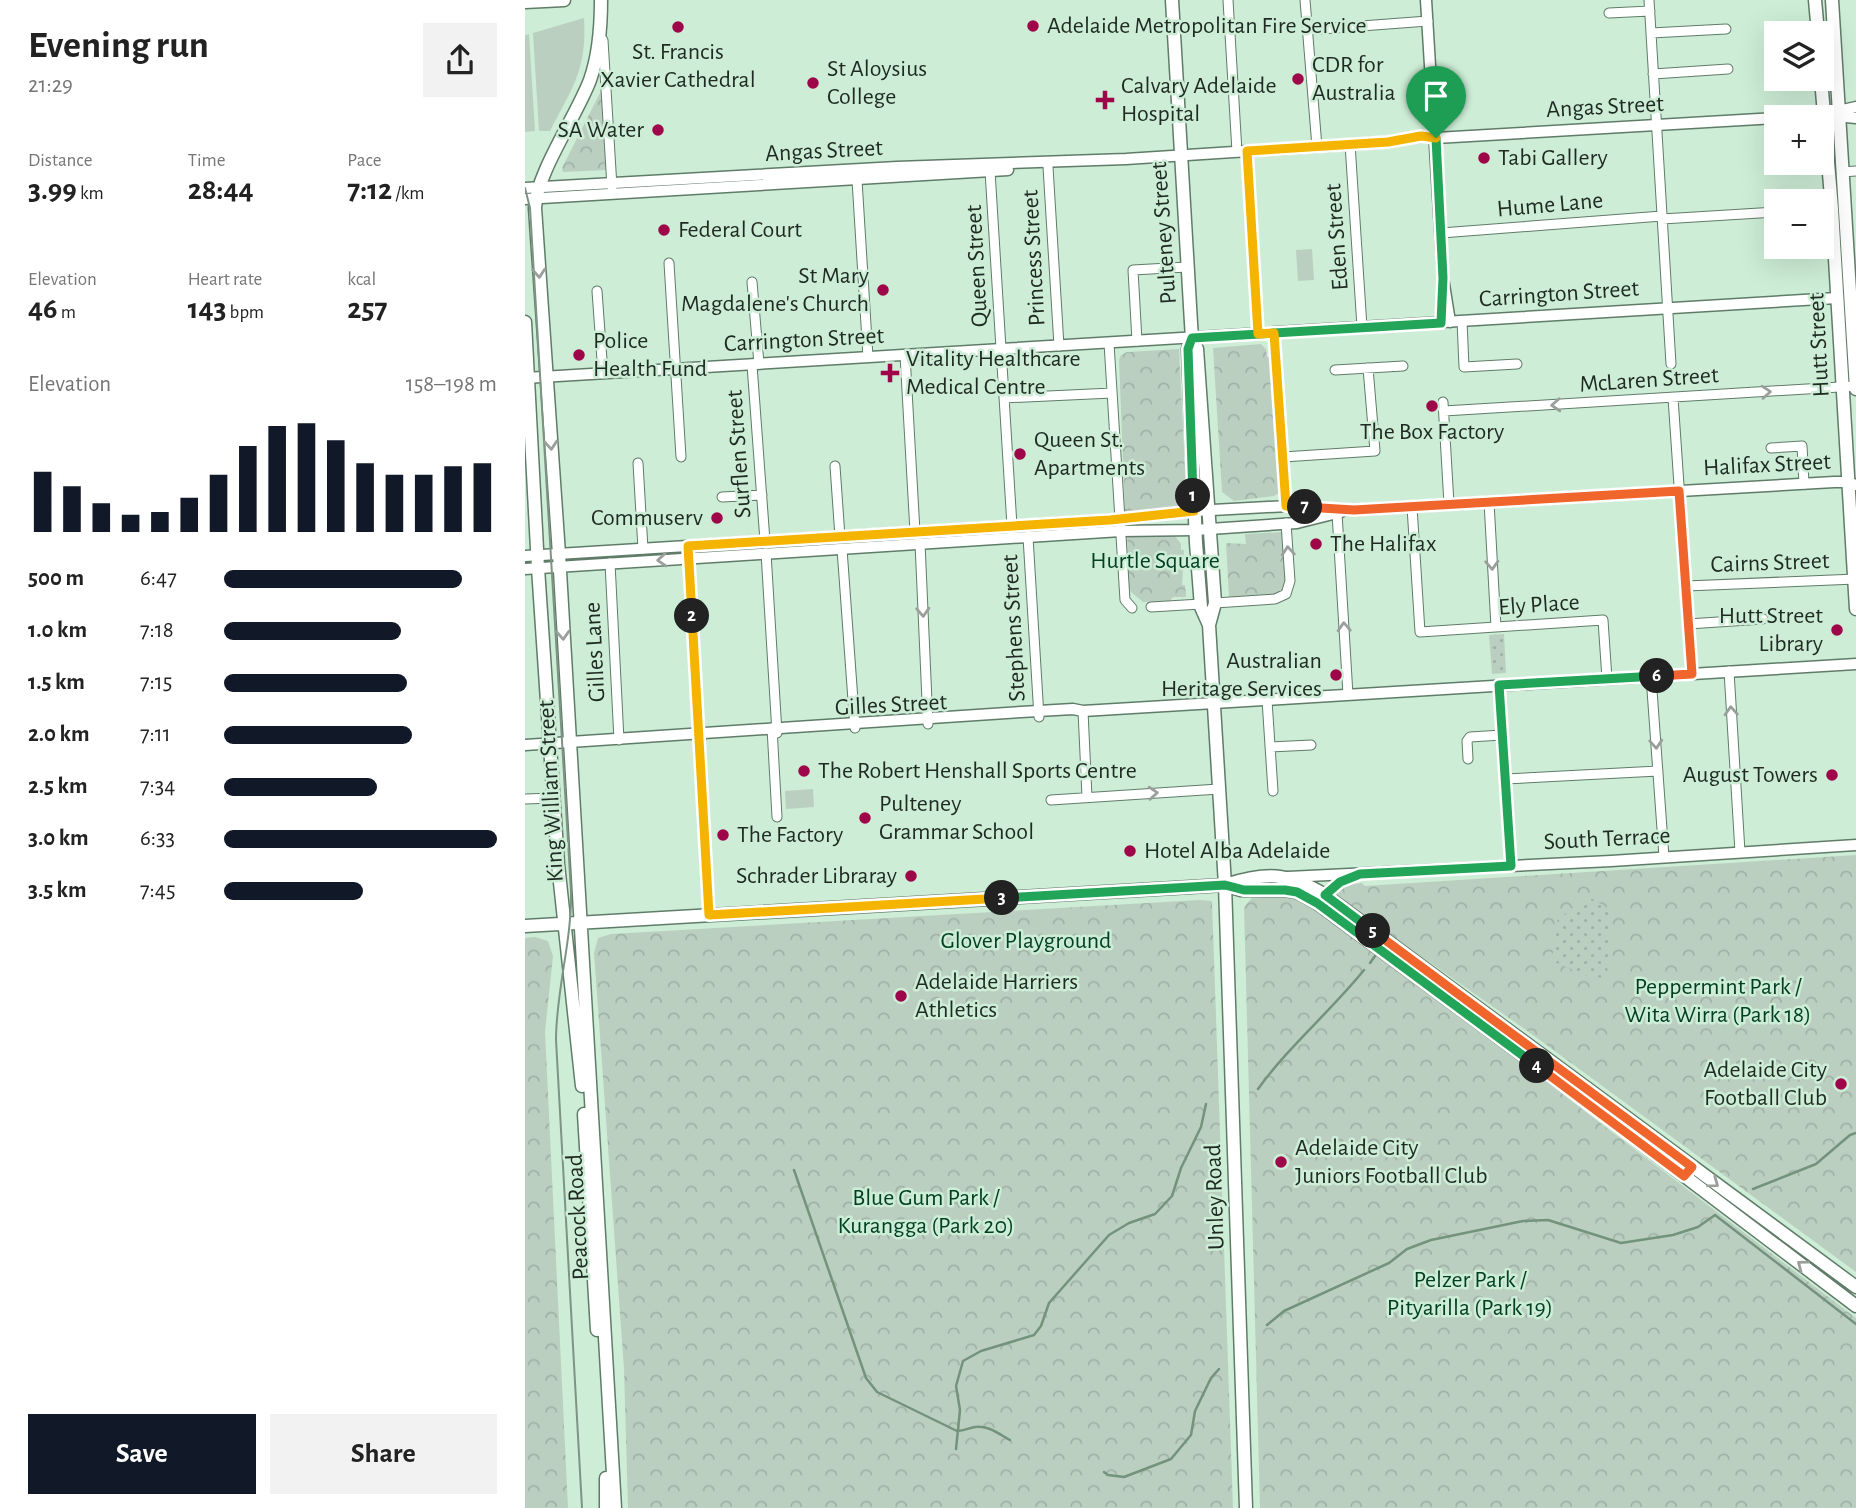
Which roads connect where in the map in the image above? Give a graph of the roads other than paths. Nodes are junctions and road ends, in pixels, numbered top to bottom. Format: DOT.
graph roads {
  1 [pos="564,0"];
  2 [pos="601,0"];
  3 [pos="1172,0"];
  4 [pos="1228,0"];
  5 [pos="1305,0"];
  6 [pos="1426,0"];
  7 [pos="1649,0"];
  8 [pos="1815,0"];
  9 [pos="1832,0"];
  10 [pos="525,2"];
  11 [pos="1650,10"];
  12 [pos="1609,13"];
  13 [pos="1834,18"];
  14 [pos="1817,19"];
  15 [pos="1428,21"];
  16 [pos="1726,29"];
  17 [pos="1308,30"];
  18 [pos="1651,33"];
  19 [pos="1728,69"];
  20 [pos="1653,74"];
  21 [pos="1856,107"];
  22 [pos="1838,114"];
  23 [pos="1834,115"];
  24 [pos="1856,118"];
  25 [pos="1764,119"];
  26 [pos="1656,125"];
  27 [pos="1436,138"];
  28 [pos="1350,144"];
  29 [pos="1317,146"];
  30 [pos="1242,152"];
  31 [pos="1180,156"];
  32 [pos="1126,159"];
  33 [pos="1048,167"];
  34 [pos="990,171"];
  35 [pos="1856,171"];
  36 [pos="1842,172"];
  37 [pos="857,180"];
  38 [pos="525,188"];
  39 [pos="613,190"];
  40 [pos="534,195"];
  41 [pos="1834,206"];
  42 [pos="1764,213"];
  43 [pos="1834,214"];
  44 [pos="1662,217"];
  45 [pos="1834,232"];
  46 [pos="1441,233"];
  47 [pos="669,263"];
  48 [pos="1187,267"];
  49 [pos="752,282"];
  50 [pos="1853,286"];
  51 [pos="597,291"];
  52 [pos="1837,298"];
  53 [pos="1667,309"];
  54 [pos="1854,311"];
  55 [pos="525,322"];
  56 [pos="1451,322"];
  57 [pos="1362,327"];
  58 [pos="1274,333"];
  59 [pos="1258,334"];
  60 [pos="1192,338"];
  61 [pos="1137,341"];
  62 [pos="1109,343"];
  63 [pos="1059,346"];
  64 [pos="1001,349"];
  65 [pos="905,355"];
  66 [pos="868,357"];
  67 [pos="755,364"];
  68 [pos="1517,364"];
  69 [pos="1671,364"];
  70 [pos="1402,366"];
  71 [pos="1368,368"];
  72 [pos="676,369"];
  73 [pos="1335,370"];
  74 [pos="603,374"];
  75 [pos="547,377"];
  76 [pos="527,378"];
  77 [pos="1842,387"];
  78 [pos="1856,387"];
  79 [pos="1112,393"];
  80 [pos="1004,398"];
  81 [pos="1673,398"];
  82 [pos="1771,448"];
  83 [pos="681,457"];
  84 [pos="1283,457"];
  85 [pos="638,463"];
  86 [pos="835,466"];
  87 [pos="1853,481"];
  88 [pos="1804,484"];
  89 [pos="1679,491"];
  90 [pos="762,495"];
  91 [pos="722,497"];
  92 [pos="1489,502"];
  93 [pos="1449,505"];
  94 [pos="1286,506"];
  95 [pos="1412,507"];
  96 [pos="1209,510"];
  97 [pos="1354,510"];
  98 [pos="1194,511"];
  99 [pos="1337,513"];
  100 [pos="1286,523"];
  101 [pos="1120,525"];
  102 [pos="1012,526"];
  103 [pos="1210,529"];
  104 [pos="1195,530"];
  105 [pos="1028,531"];
  106 [pos="915,532"];
  107 [pos="841,536"];
  108 [pos="765,541"];
  109 [pos="920,543"];
  110 [pos="688,546"];
  111 [pos="643,548"];
  112 [pos="842,549"];
  113 [pos="766,553"];
  114 [pos="689,558"];
  115 [pos="559,560"];
  116 [pos="531,562"];
  117 [pos="610,563"];
  118 [pos="1855,579"];
  119 [pos="1686,586"];
  120 [pos="1215,603"];
  121 [pos="1201,604"];
  122 [pos="1151,607"];
  123 [pos="1132,608"];
  124 [pos="1856,610"];
  125 [pos="1763,619"];
  126 [pos="1688,624"];
  127 [pos="1209,625"];
  128 [pos="1496,627"];
  129 [pos="1856,664"];
  130 [pos="1729,671"];
  131 [pos="1692,674"];
  132 [pos="1651,676"];
  133 [pos="1607,679"];
  134 [pos="1499,685"];
  135 [pos="1348,695"];
  136 [pos="1267,700"];
  137 [pos="1214,703"];
  138 [pos="1083,711"];
  139 [pos="1039,714"];
  140 [pos="928,721"];
  141 [pos="855,725"];
  142 [pos="775,730"];
  143 [pos="700,735"];
  144 [pos="1502,735"];
  145 [pos="619,740"];
  146 [pos="569,743"];
  147 [pos="550,744"];
  148 [pos="525,745"];
  149 [pos="1311,745"];
  150 [pos="1270,747"];
  151 [pos="1468,760"];
  152 [pos="1658,771"];
  153 [pos="1505,779"];
  154 [pos="1219,789"];
  155 [pos="1273,791"];
  156 [pos="1087,797"];
  157 [pos="553,798"];
  158 [pos="525,799"];
  159 [pos="1051,800"];
  160 [pos="777,817"];
  161 [pos="1856,845"];
  162 [pos="1739,852"];
  163 [pos="1664,857"];
  164 [pos="1511,866"];
  165 [pos="1360,874"];
  166 [pos="1288,877"];
  167 [pos="1225,885"];
  168 [pos="1321,899"];
  169 [pos="709,915"];
  170 [pos="580,923"];
  171 [pos="565,924"];
  172 [pos="525,926"];
  173 [pos="1688,1171"];
  174 [pos="592,1172"];
  175 [pos="1856,1287"];
  176 [pos="1856,1306"];
  177 [pos="606,1508"];
  178 [pos="615,1508"];
  179 [pos="1246,1508"];
  1 -- 10 [label="main road"];
  2 -- 39 [label="street"];
  2 -- 40 [label="main road, King William Street"];
  3 -- 31 [label="main road, Pulteney Street"];
  4 -- 30 [label="street"];
  5 -- 17 [label="street"];
  6 -- 15 [label="street"];
  7 -- 11 [label="street"];
  8 -- 14 [label="main road"];
  9 -- 13 [label="main road, Hutt Street"];
  11 -- 12 [label="street"];
  11 -- 18 [label="street"];
  13 -- 14 [label="main road"];
  13 -- 22 [label="main road, Hutt Street"];
  15 -- 17 [label="street"];
  15 -- 27 [label="street"];
  16 -- 18 [label="street"];
  17 -- 29 [label="street"];
  18 -- 20 [label="street"];
  19 -- 20 [label="street"];
  20 -- 26 [label="street"];
  21 -- 22 [label="street"];
  22 -- 23 [label="street"];
  22 -- 24 [label="street"];
  22 -- 36 [label="main road, Hutt Street"];
  25 -- 26 [label="street, Angas Street"];
  26 -- 27 [label="street, Angas Street"];
  26 -- 44 [label="street"];
  27 -- 28 [label="street, Angas Street"];
  27 -- 46 [label="street"];
  28 -- 29 [label="street, Angas Street"];
  28 -- 57 [label="street, Eden Street"];
  29 -- 30 [label="street, Angas Street"];
  30 -- 31 [label="street, Angas Street"];
  30 -- 59 [label="street"];
  31 -- 32 [label="street, Angas Street"];
  31 -- 48 [label="main road, Pulteney Street"];
  32 -- 33 [label="street, Angas Street"];
  32 -- 39 [label="street, Angas Street"];
  33 -- 34 [label="street, Angas Street"];
  33 -- 63 [label="street, Princess Street"];
  34 -- 37 [label="street, Angas Street"];
  34 -- 64 [label="street, Queen Street"];
  35 -- 36 [label="street"];
  36 -- 41 [label="main road, Hutt Street"];
  37 -- 39 [label="street, Angas Street"];
  37 -- 66 [label="street"];
  38 -- 40 [label="street, Angas Street"];
  39 -- 40 [label="street, Angas Street"];
  40 -- 75 [label="main road, King William Street, one-way"];
  42 -- 44 [label="street, Hume Lane"];
  43 -- 50 [label="main road, Hutt Street"];
  44 -- 46 [label="street, Hume Lane"];
  44 -- 53 [label="street"];
  45 -- 52 [label="main road, Hutt Street"];
  46 -- 56 [label="street"];
  47 -- 72 [label="street"];
  48 -- 60 [label="main road, Pulteney Street"];
  48 -- 61 [label="street"];
  49 -- 67 [label="street, Surflen Street"];
  50 -- 54 [label="main road, Hutt Street"];
  51 -- 74 [label="street"];
  52 -- 53 [label="street, Carrington Street"];
  52 -- 77 [label="main road, Hutt Street"];
  53 -- 56 [label="street, Carrington Street"];
  53 -- 69 [label="street"];
  54 -- 78 [label="main road, Hutt Street"];
  55 -- 76 [label="main road, King William Street"];
  56 -- 57 [label="street, Carrington Street"];
  56 -- 68 [label="street"];
  57 -- 58 [label="street, Carrington Street"];
  58 -- 59 [label="street, Carrington Street"];
  58 -- 84 [label="street"];
  59 -- 60 [label="street, Carrington Street"];
  60 -- 61 [label="street, Carrington Street"];
  60 -- 96 [label="main road, Pulteney Street"];
  60 -- 98 [label="main road, Pulteney Street"];
  61 -- 62 [label="street, Carrington Street"];
  62 -- 63 [label="street, Carrington Street"];
  62 -- 79 [label="street"];
  63 -- 64 [label="street, Carrington Street"];
  64 -- 65 [label="street, Carrington Street"];
  64 -- 80 [label="street, Queen Street"];
  65 -- 66 [label="street, Carrington Street"];
  65 -- 106 [label="street"];
  66 -- 67 [label="street, Carrington Street"];
  67 -- 72 [label="street, Carrington Street"];
  67 -- 90 [label="street, Surflen Street"];
  70 -- 71 [label="street"];
  71 -- 73 [label="street"];
  71 -- 84 [label="street"];
  72 -- 74 [label="street, Carrington Street"];
  72 -- 83 [label="street"];
  74 -- 75 [label="street, Carrington Street"];
  75 -- 76 [label="street, Carrington Street"];
  75 -- 115 [label="main road, King William Street, one-way"];
  76 -- 116 [label="main road, King William Street"];
  77 -- 78 [label="street, McLaren Street"];
  81 -- 77 [label="street, McLaren Street, one-way"];
  77 -- 87 [label="main road, Hutt Street"];
  79 -- 80 [label="street"];
  79 -- 101 [label="street"];
  80 -- 102 [label="street, Queen Street"];
  81 -- 89 [label="street"];
  81 -- 93 [label="street, McLaren Street, one-way"];
  82 -- 88 [label="street"];
  84 -- 94 [label="street"];
  85 -- 111 [label="street"];
  86 -- 107 [label="street"];
  87 -- 88 [label="street, Halifax Street"];
  87 -- 118 [label="main road, Hutt Street"];
  88 -- 89 [label="street, Halifax Street"];
  89 -- 92 [label="street, Halifax Street"];
  89 -- 119 [label="street"];
  90 -- 91 [label="street"];
  90 -- 108 [label="street, Surflen Street"];
  92 -- 93 [label="street, Halifax Street"];
  92 -- 128 [label="street, one-way"];
  93 -- 95 [label="street, Halifax Street"];
  94 -- 96 [label="street, Halifax Street"];
  94 -- 97 [label="street, Halifax Street"];
  95 -- 97 [label="street, Halifax Street"];
  95 -- 128 [label="street, Ely Place"];
  96 -- 98 [label="street, Halifax Street"];
  96 -- 103 [label="main road, Pulteney Street"];
  97 -- 99 [label="street, Halifax Street"];
  98 -- 101 [label="street, Halifax Street"];
  98 -- 104 [label="main road, Pulteney Street"];
  99 -- 100 [label="street, Halifax Street"];
  135 -- 99 [label="street, one-way"];
  100 -- 103 [label="street, Halifax Street"];
  120 -- 100 [label="street, one-way"];
  101 -- 104 [label="street, Halifax Street"];
  101 -- 105 [label="street, Halifax Street"];
  101 -- 123 [label="street"];
  102 -- 105 [label="street, Halifax Street"];
  102 -- 106 [label="street, Halifax Street"];
  103 -- 104 [label="street, Halifax Street"];
  103 -- 120 [label="main road, Pulteney Street"];
  104 -- 121 [label="main road, Pulteney Street"];
  105 -- 109 [label="street, Halifax Street"];
  105 -- 139 [label="street, Stephens Street"];
  106 -- 107 [label="street, Halifax Street"];
  107 -- 108 [label="street, Halifax Street"];
  107 -- 112 [label="street"];
  108 -- 110 [label="street, Halifax Street"];
  109 -- 112 [label="street, Halifax Street"];
  109 -- 140 [label="street, one-way"];
  110 -- 111 [label="street, Halifax Street"];
  110 -- 114 [label="street"];
  111 -- 115 [label="street, Halifax Street"];
  112 -- 113 [label="street, Halifax Street"];
  112 -- 141 [label="street"];
  113 -- 114 [label="street, Halifax Street"];
  113 -- 142 [label="street"];
  114 -- 117 [label="street, Halifax Street, one-way"];
  114 -- 143 [label="street"];
  115 -- 116 [label="street, Halifax Street"];
  115 -- 117 [label="street, Halifax Street"];
  115 -- 146 [label="main road, King William Street, one-way"];
  116 -- 147 [label="main road, King William Street"];
  117 -- 145 [label="street, Gilles Lane"];
  118 -- 119 [label="street, Cairns Street"];
  118 -- 124 [label="main road, Hutt Street"];
  119 -- 126 [label="street"];
  120 -- 127 [label="main road, Pulteney Street"];
  121 -- 122 [label="street"];
  121 -- 127 [label="main road, Pulteney Street"];
  125 -- 126 [label="street"];
  126 -- 131 [label="street"];
  127 -- 137 [label="main road, Pulteney Street"];
  128 -- 133 [label="street, Ely Place"];
  129 -- 130 [label="street, Gilles Street"];
  130 -- 131 [label="street, Gilles Street"];
  162 -- 130 [label="street, one-way"];
  131 -- 132 [label="street, Gilles Street"];
  132 -- 133 [label="street, Gilles Street"];
  132 -- 152 [label="street, one-way"];
  133 -- 134 [label="street, Gilles Street"];
  134 -- 135 [label="street, Gilles Street"];
  134 -- 144 [label="street"];
  135 -- 136 [label="street, Gilles Street"];
  136 -- 137 [label="street, Gilles Street"];
  136 -- 150 [label="street"];
  137 -- 138 [label="street, Gilles Street"];
  137 -- 154 [label="main road, Pulteney Street"];
  138 -- 139 [label="street, Gilles Street"];
  138 -- 156 [label="street"];
  139 -- 140 [label="street, Gilles Street"];
  140 -- 141 [label="street, Gilles Street"];
  141 -- 142 [label="street, Gilles Street"];
  142 -- 143 [label="street, Gilles Street"];
  142 -- 160 [label="street"];
  143 -- 145 [label="street, Gilles Street"];
  143 -- 169 [label="street"];
  144 -- 151 [label="street"];
  144 -- 153 [label="street"];
  145 -- 146 [label="street, Gilles Street"];
  146 -- 147 [label="street, Gilles Street"];
  146 -- 170 [label="main road, King William Street"];
  147 -- 148 [label="street, Gilles Street"];
  147 -- 157 [label="main road, King William Street"];
  149 -- 150 [label="street"];
  150 -- 155 [label="street"];
  152 -- 153 [label="street"];
  152 -- 163 [label="street"];
  153 -- 164 [label="street"];
  156 -- 154 [label="street, one-way"];
  154 -- 167 [label="main road, Pulteney Street"];
  156 -- 159 [label="street"];
  157 -- 158 [label="street"];
  157 -- 171 [label="main road, King William Street"];
  161 -- 162 [label="street, South Terrace"];
  162 -- 163 [label="street, South Terrace"];
  163 -- 164 [label="street, South Terrace"];
  164 -- 165 [label="street, South Terrace"];
  165 -- 166 [label="street, South Terrace"];
  165 -- 168 [label="street, South Terrace"];
  166 -- 167 [label="main road, South Terrace"];
  166 -- 168 [label="main road"];
  167 -- 168 [label="main road, South Terrace"];
  167 -- 169 [label="main road, South Terrace"];
  167 -- 179 [label="main road, Unley Road"];
  168 -- 173 [label="main road"];
  169 -- 170 [label="main road, South Terrace"];
  170 -- 171 [label="main road, South Terrace"];
  170 -- 174 [label="main road, Peacock Road"];
  171 -- 172 [label="main road, South Terrace"];
  171 -- 174 [label="main road, Peacock Road"];
  173 -- 175 [label="main road, one-way"];
  176 -- 173 [label="main road, one-way"];
  174 -- 177 [label="main road, Peacock Road"];
  174 -- 178 [label="main road, Peacock Road"];
}
